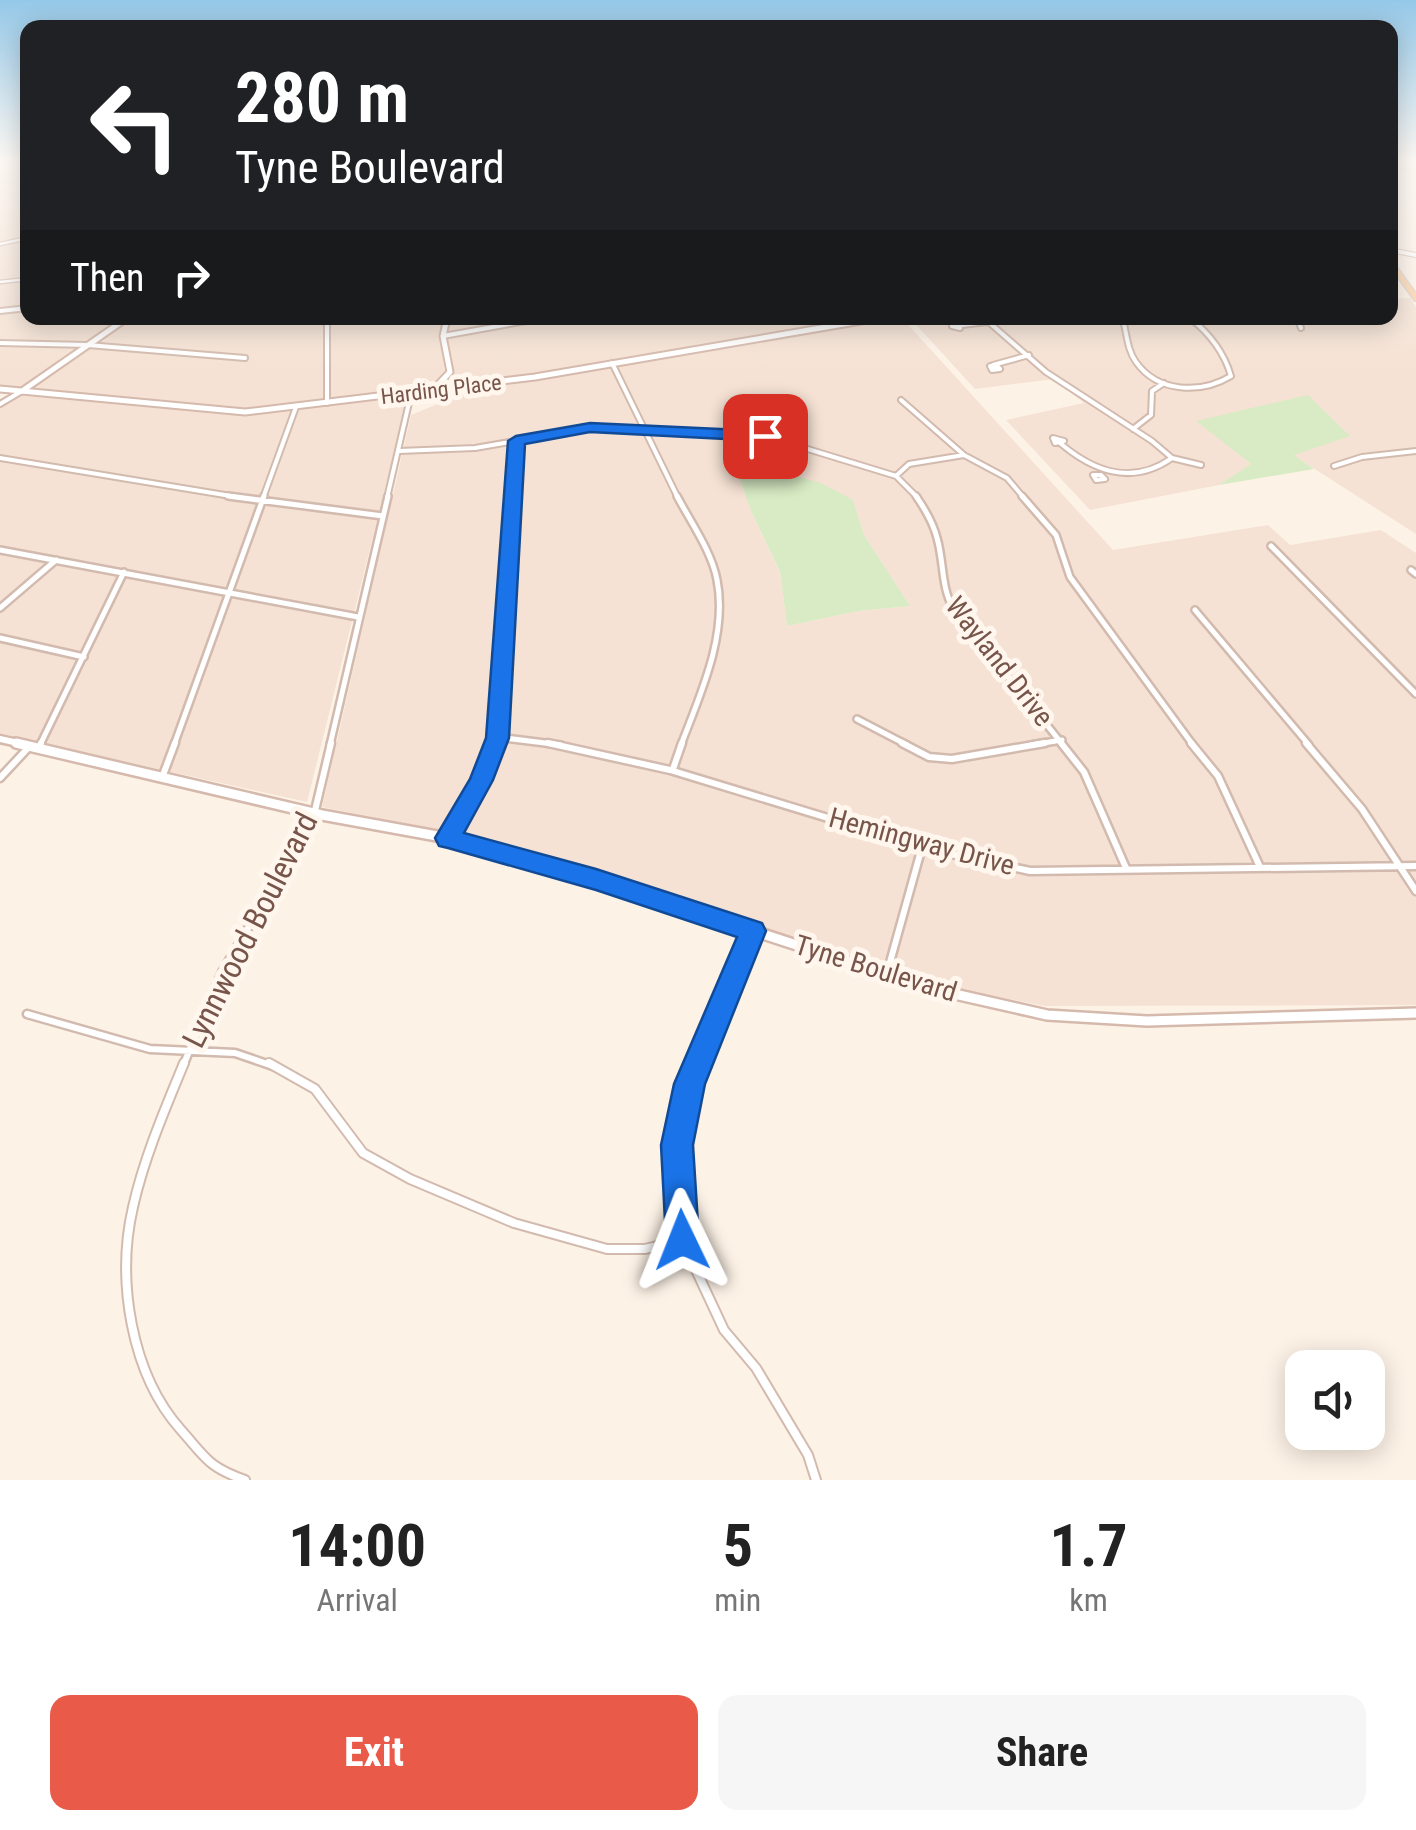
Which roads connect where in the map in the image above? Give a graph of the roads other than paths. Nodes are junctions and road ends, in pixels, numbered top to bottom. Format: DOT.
graph roads {
  1 [pos="1398,276"];
  2 [pos="1416,298"];
  3 [pos="116,325"];
  4 [pos="327,325"];
  5 [pos="445,325"];
  6 [pos="504,325"];
  7 [pos="837,325"];
  8 [pos="966,325"];
  9 [pos="992,325"];
  10 [pos="1124,325"];
  11 [pos="1196,325"];
  12 [pos="1300,325"];
  13 [pos="962,326"];
  14 [pos="1301,328"];
  15 [pos="443,336"];
  16 [pos="0,343"];
  17 [pos="88,344"];
  18 [pos="1029,355"];
  19 [pos="245,358"];
  20 [pos="612,363"];
  21 [pos="993,365"];
  22 [pos="1164,384"];
  23 [pos="0,389"];
  24 [pos="433,390"];
  25 [pos="22,391"];
  26 [pos="411,394"];
  27 [pos="900,400"];
  28 [pos="327,403"];
  29 [pos="0,404"];
  30 [pos="296,407"];
  31 [pos="1133,429"];
  32 [pos="643,430"];
  33 [pos="516,441"];
  34 [pos="1060,443"];
  35 [pos="399,451"];
  36 [pos="1416,451"];
  37 [pos="964,455"];
  38 [pos="0,458"];
  39 [pos="1172,458"];
  40 [pos="1201,465"];
  41 [pos="1334,466"];
  42 [pos="896,476"];
  43 [pos="265,502"];
  44 [pos="383,516"];
  45 [pos="1270,546"];
  46 [pos="0,550"];
  47 [pos="56,560"];
  48 [pos="124,572"];
  49 [pos="232,592"];
  50 [pos="0,608"];
  51 [pos="1196,610"];
  52 [pos="358,618"];
  53 [pos="0,638"];
  54 [pos="84,657"];
  55 [pos="1416,694"];
  56 [pos="858,719"];
  57 [pos="497,738"];
  58 [pos="0,739"];
  59 [pos="1062,740"];
  60 [pos="34,747"];
  61 [pos="672,768"];
  62 [pos="164,775"];
  63 [pos="0,778"];
  64 [pos="313,810"];
  65 [pos="448,838"];
  66 [pos="922,847"];
  67 [pos="1416,866"];
  68 [pos="1400,867"];
  69 [pos="1126,868"];
  70 [pos="1261,868"];
  71 [pos="1416,891"];
  72 [pos="752,931"];
  73 [pos="886,973"];
  74 [pos="1416,1013"];
  75 [pos="27,1014"];
  76 [pos="188,1052"];
  77 [pos="682,1240"];
  78 [pos="245,1480"];
  79 [pos="816,1480"];
  1 -- 2 [label="main road"];
  3 -- 17 [label="street"];
  4 -- 28 [label="street"];
  5 -- 15 [label="street"];
  6 -- 15 [label="street"];
  7 -- 20 [label="street, Harding Place"];
  8 -- 13 [label="street"];
  9 -- 18 [label="street"];
  10 -- 22 [label="street"];
  11 -- 22 [label="street"];
  12 -- 14 [label="street"];
  15 -- 24 [label="street"];
  16 -- 17 [label="street"];
  17 -- 19 [label="street"];
  17 -- 25 [label="street"];
  18 -- 21 [label="street"];
  18 -- 31 [label="street"];
  20 -- 24 [label="street, Harding Place"];
  20 -- 32 [label="street"];
  22 -- 31 [label="street"];
  23 -- 25 [label="street, Harding Place"];
  24 -- 26 [label="street, Harding Place"];
  25 -- 29 [label="street"];
  25 -- 30 [label="street, Harding Place"];
  26 -- 28 [label="street, Harding Place"];
  26 -- 35 [label="street, Lynnwood Boulevard"];
  27 -- 37 [label="street"];
  28 -- 30 [label="street, Harding Place"];
  30 -- 43 [label="street"];
  31 -- 39 [label="street"];
  32 -- 33 [label="street"];
  32 -- 42 [label="street"];
  32 -- 61 [label="street"];
  33 -- 35 [label="street"];
  33 -- 57 [label="street"];
  34 -- 39 [label="street"];
  35 -- 44 [label="street, Lynnwood Boulevard"];
  36 -- 41 [label="street"];
  37 -- 42 [label="street"];
  37 -- 70 [label="street"];
  38 -- 43 [label="street"];
  39 -- 40 [label="street"];
  42 -- 59 [label="street, Wayland Drive"];
  43 -- 44 [label="street"];
  43 -- 49 [label="street"];
  44 -- 52 [label="street, Lynnwood Boulevard"];
  45 -- 55 [label="street"];
  46 -- 47 [label="street"];
  47 -- 48 [label="street"];
  47 -- 50 [label="street"];
  48 -- 49 [label="street"];
  48 -- 54 [label="street"];
  49 -- 52 [label="street"];
  49 -- 62 [label="street"];
  51 -- 68 [label="street"];
  52 -- 64 [label="street, Lynnwood Boulevard"];
  53 -- 54 [label="street"];
  54 -- 60 [label="street"];
  56 -- 59 [label="street"];
  57 -- 61 [label="street, Hemingway Drive"];
  57 -- 65 [label="street"];
  58 -- 60 [label="street, Tyne Boulevard"];
  59 -- 69 [label="street, Wayland Drive"];
  60 -- 62 [label="street, Tyne Boulevard"];
  60 -- 63 [label="street"];
  61 -- 66 [label="street, Hemingway Drive"];
  62 -- 64 [label="street, Tyne Boulevard"];
  64 -- 65 [label="street, Tyne Boulevard"];
  64 -- 76 [label="street, Lynnwood Boulevard"];
  65 -- 72 [label="street, Tyne Boulevard"];
  66 -- 69 [label="street, Hemingway Drive"];
  66 -- 73 [label="street"];
  67 -- 68 [label="street, Hemingway Drive"];
  68 -- 70 [label="street, Hemingway Drive"];
  68 -- 71 [label="street"];
  69 -- 70 [label="street, Hemingway Drive"];
  72 -- 73 [label="street, Tyne Boulevard"];
  72 -- 77 [label="street"];
  73 -- 74 [label="street, Tyne Boulevard"];
  75 -- 76 [label="street"];
  76 -- 77 [label="street"];
  76 -- 78 [label="street, Lynnwood Boulevard"];
  77 -- 79 [label="street"];
}
